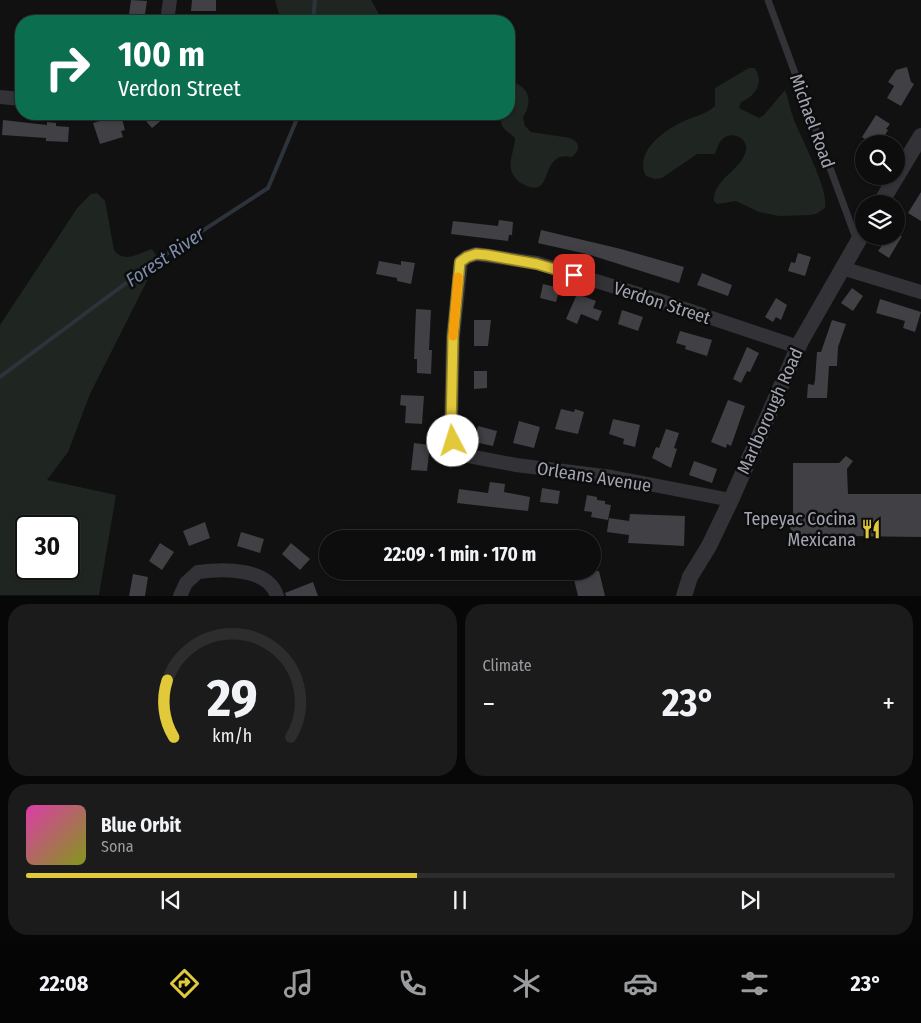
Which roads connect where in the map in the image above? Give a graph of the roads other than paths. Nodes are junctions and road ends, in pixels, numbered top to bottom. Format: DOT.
graph roads {
  1 [pos="170,0"];
  2 [pos="768,0"];
  3 [pos="169,15"];
  4 [pos="0,97"];
  5 [pos="15,98"];
  6 [pos="921,136"];
  7 [pos="916,155"];
  8 [pos="887,195"];
  9 [pos="855,221"];
  10 [pos="856,245"];
  11 [pos="842,268"];
  12 [pos="921,292"];
  13 [pos="798,347"];
  14 [pos="458,451"];
  15 [pos="731,500"];
  16 [pos="180,596"];
  17 [pos="276,596"];
  18 [pos="684,596"];
  1 -- 3 [label="street"];
  2 -- 9 [label="lane, Michael Road"];
  4 -- 5 [label="street"];
  6 -- 7 [label="street"];
  7 -- 8 [label="street"];
  10 -- 11 [label="street, Marlborough Road"];
  11 -- 12 [label="street"];
  11 -- 13 [label="street, Marlborough Road"];
  13 -- 14 [label="street, Verdon Street"];
  13 -- 15 [label="street, Marlborough Road"];
  14 -- 15 [label="street, Orleans Avenue"];
  15 -- 18 [label="street, Marlborough Road"];
  16 -- 17 [label="street"];
}
